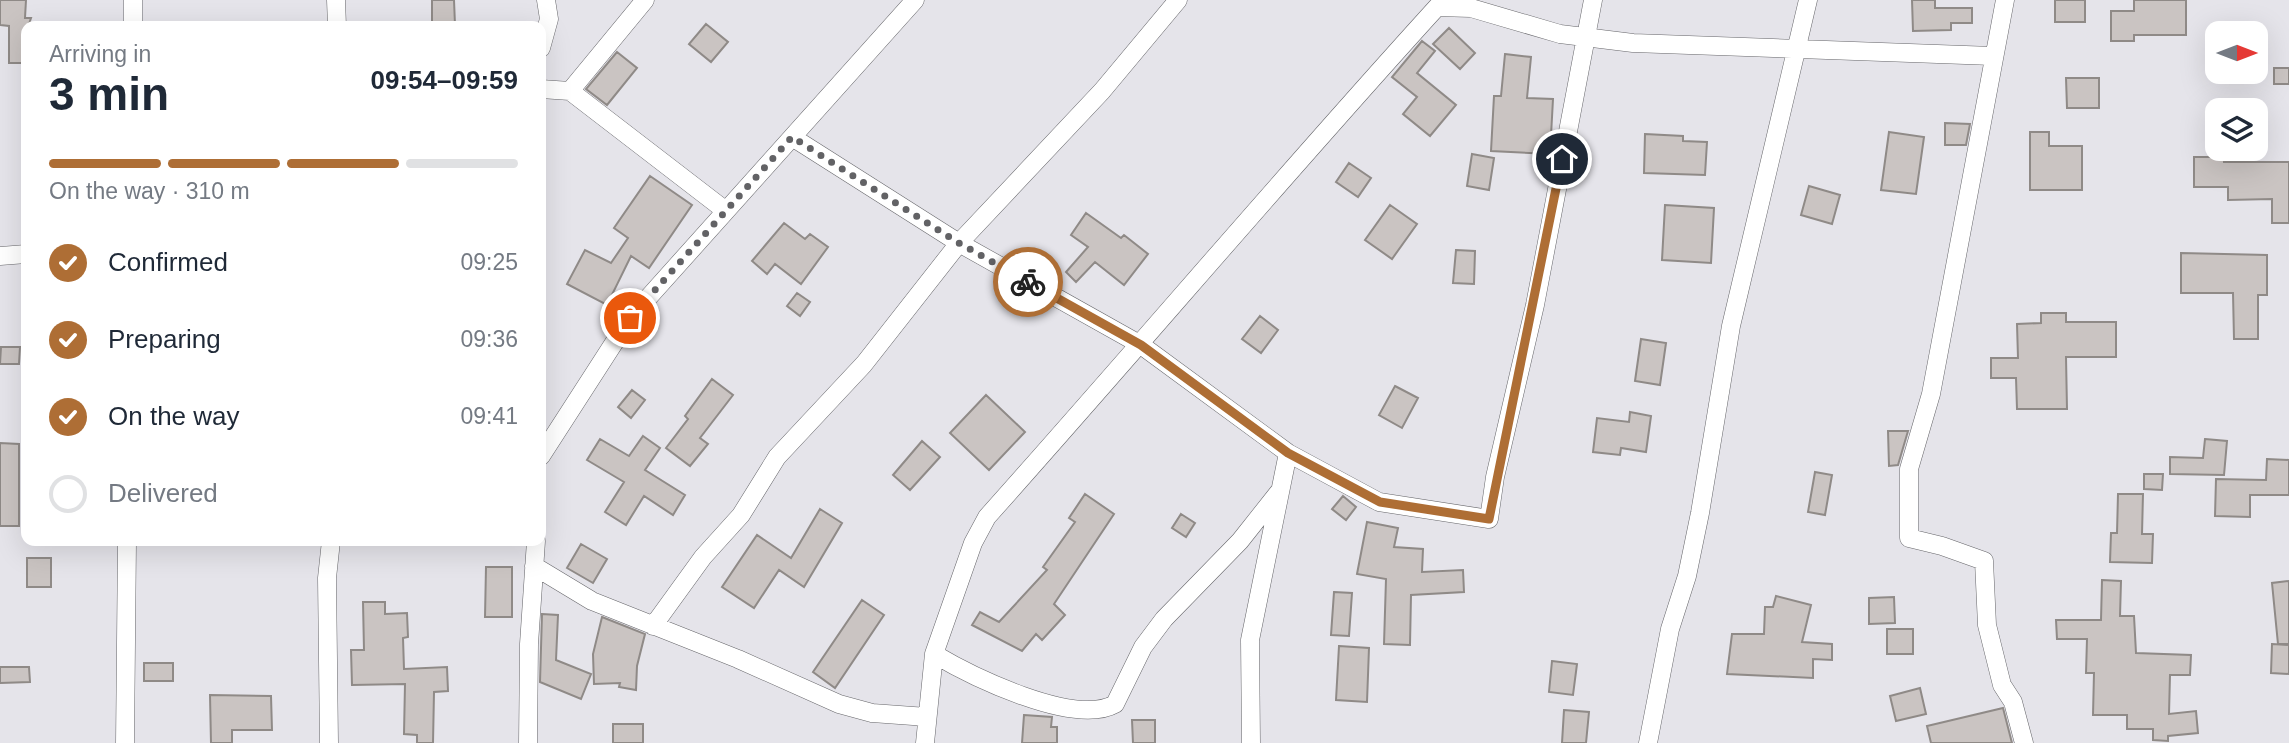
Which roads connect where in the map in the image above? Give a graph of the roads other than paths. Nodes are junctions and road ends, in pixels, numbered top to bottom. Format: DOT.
graph roads {
  1 [pos="133,0"];
  2 [pos="336,0"];
  3 [pos="546,0"];
  4 [pos="645,0"];
  5 [pos="915,0"];
  6 [pos="1178,0"];
  7 [pos="1593,0"];
  8 [pos="1808,0"];
  9 [pos="2005,0"];
  10 [pos="133,21"];
  11 [pos="337,21"];
  12 [pos="546,30"];
  13 [pos="1585,36"];
  14 [pos="1797,49"];
  15 [pos="1993,56"];
  16 [pos="546,89"];
  17 [pos="569,91"];
  18 [pos="792,137"];
  19 [pos="726,211"];
  20 [pos="959,243"];
  21 [pos="21,254"];
  22 [pos="0,256"];
  23 [pos="1141,345"];
  24 [pos="546,448"];
  25 [pos="1288,453"];
  26 [pos="1281,489"];
  27 [pos="127,546"];
  28 [pos="330,546"];
  29 [pos="536,546"];
  30 [pos="534,566"];
  31 [pos="653,626"];
  32 [pos="934,654"];
  33 [pos="928,717"];
  34 [pos="125,743"];
  35 [pos="330,743"];
  36 [pos="528,743"];
  37 [pos="925,743"];
  38 [pos="1251,743"];
  39 [pos="1648,743"];
  40 [pos="2024,743"];
  1 -- 10 [label="street"];
  2 -- 11 [label="street"];
  3 -- 12 [label="street"];
  4 -- 17 [label="street"];
  5 -- 18 [label="street"];
  6 -- 20 [label="street"];
  7 -- 13 [label="street"];
  8 -- 14 [label="street"];
  9 -- 15 [label="street"];
  13 -- 14 [label="street"];
  13 -- 23 [label="street"];
  13 -- 25 [label="street"];
  14 -- 15 [label="street"];
  14 -- 39 [label="street"];
  15 -- 40 [label="street"];
  16 -- 17 [label="street"];
  17 -- 19 [label="street"];
  18 -- 19 [label="street"];
  18 -- 20 [label="street"];
  19 -- 24 [label="street"];
  20 -- 23 [label="street"];
  20 -- 31 [label="street"];
  21 -- 22 [label="street"];
  23 -- 25 [label="street"];
  23 -- 32 [label="street"];
  25 -- 26 [label="street"];
  26 -- 32 [label="street"];
  26 -- 38 [label="street"];
  27 -- 34 [label="street"];
  28 -- 35 [label="street"];
  29 -- 30 [label="street"];
  30 -- 31 [label="street"];
  30 -- 36 [label="street"];
  31 -- 33 [label="street"];
  32 -- 33 [label="street"];
  33 -- 37 [label="street"];
}
